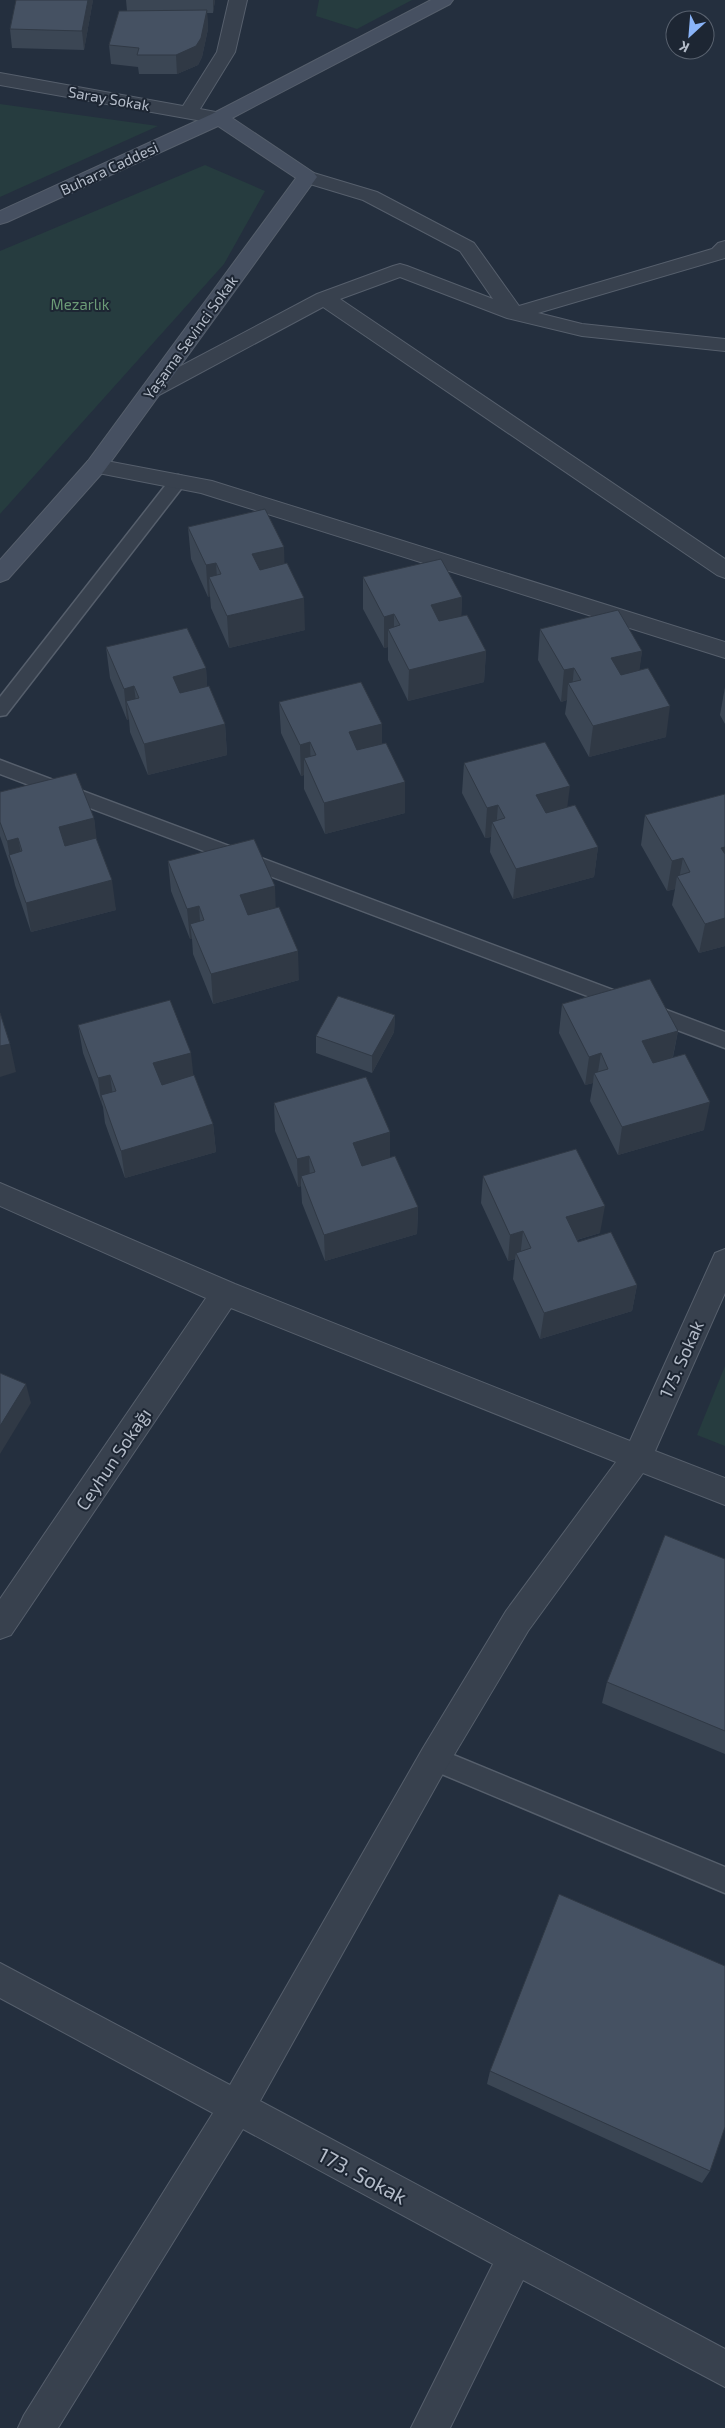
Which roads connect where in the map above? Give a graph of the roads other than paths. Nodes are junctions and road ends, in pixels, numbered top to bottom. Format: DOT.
graph roads {
  1 [pos="238,0"];
  2 [pos="444,0"];
  3 [pos="0,79"];
  4 [pos="189,112"];
  5 [pos="218,118"];
  6 [pos="307,177"];
  7 [pos="0,218"];
  8 [pos="725,248"];
  9 [pos="324,298"];
  10 [pos="514,314"];
  11 [pos="725,345"];
  12 [pos="152,390"];
  13 [pos="96,466"];
  14 [pos="178,481"];
  15 [pos="725,570"];
  16 [pos="0,574"];
  17 [pos="725,650"];
  18 [pos="0,710"];
  19 [pos="0,767"];
  20 [pos="725,1040"];
  21 [pos="0,1194"];
  22 [pos="725,1261"];
  23 [pos="225,1293"];
  24 [pos="638,1456"];
  25 [pos="725,1492"];
  26 [pos="0,1625"];
  27 [pos="434,1759"];
  28 [pos="725,1880"];
  29 [pos="0,1980"];
  30 [pos="236,2107"];
  31 [pos="515,2257"];
  32 [pos="725,2369"];
  33 [pos="37,2428"];
  34 [pos="430,2428"];
  1 -- 4 [label="street"];
  2 -- 5 [label="street, Buhara Caddesi"];
  3 -- 4 [label="street, Saray Sokak"];
  4 -- 5 [label="street, Saray Sokak"];
  5 -- 6 [label="street"];
  5 -- 7 [label="street, Buhara Caddesi"];
  6 -- 10 [label="street"];
  6 -- 12 [label="street, Yaşama Sevinci Sokak"];
  8 -- 10 [label="street"];
  9 -- 10 [label="street"];
  9 -- 12 [label="street"];
  9 -- 15 [label="street"];
  10 -- 11 [label="street"];
  12 -- 13 [label="street, Yaşama Sevinci Sokak"];
  13 -- 14 [label="street"];
  13 -- 16 [label="street, Yaşama Sevinci Sokak"];
  14 -- 17 [label="street"];
  14 -- 18 [label="lane"];
  19 -- 20 [label="lane"];
  21 -- 23 [label="street"];
  22 -- 24 [label="street, 175. Sokak"];
  23 -- 24 [label="street"];
  23 -- 26 [label="street, Ceyhun Sokağı"];
  24 -- 25 [label="street"];
  24 -- 27 [label="street, 175. Sokak"];
  27 -- 28 [label="lane"];
  27 -- 30 [label="street, 175. Sokak"];
  29 -- 30 [label="street, 173. Sokak"];
  30 -- 31 [label="street, 173. Sokak"];
  30 -- 33 [label="street, 175. Sokak"];
  31 -- 32 [label="street, 173. Sokak"];
  31 -- 34 [label="street"];
}
